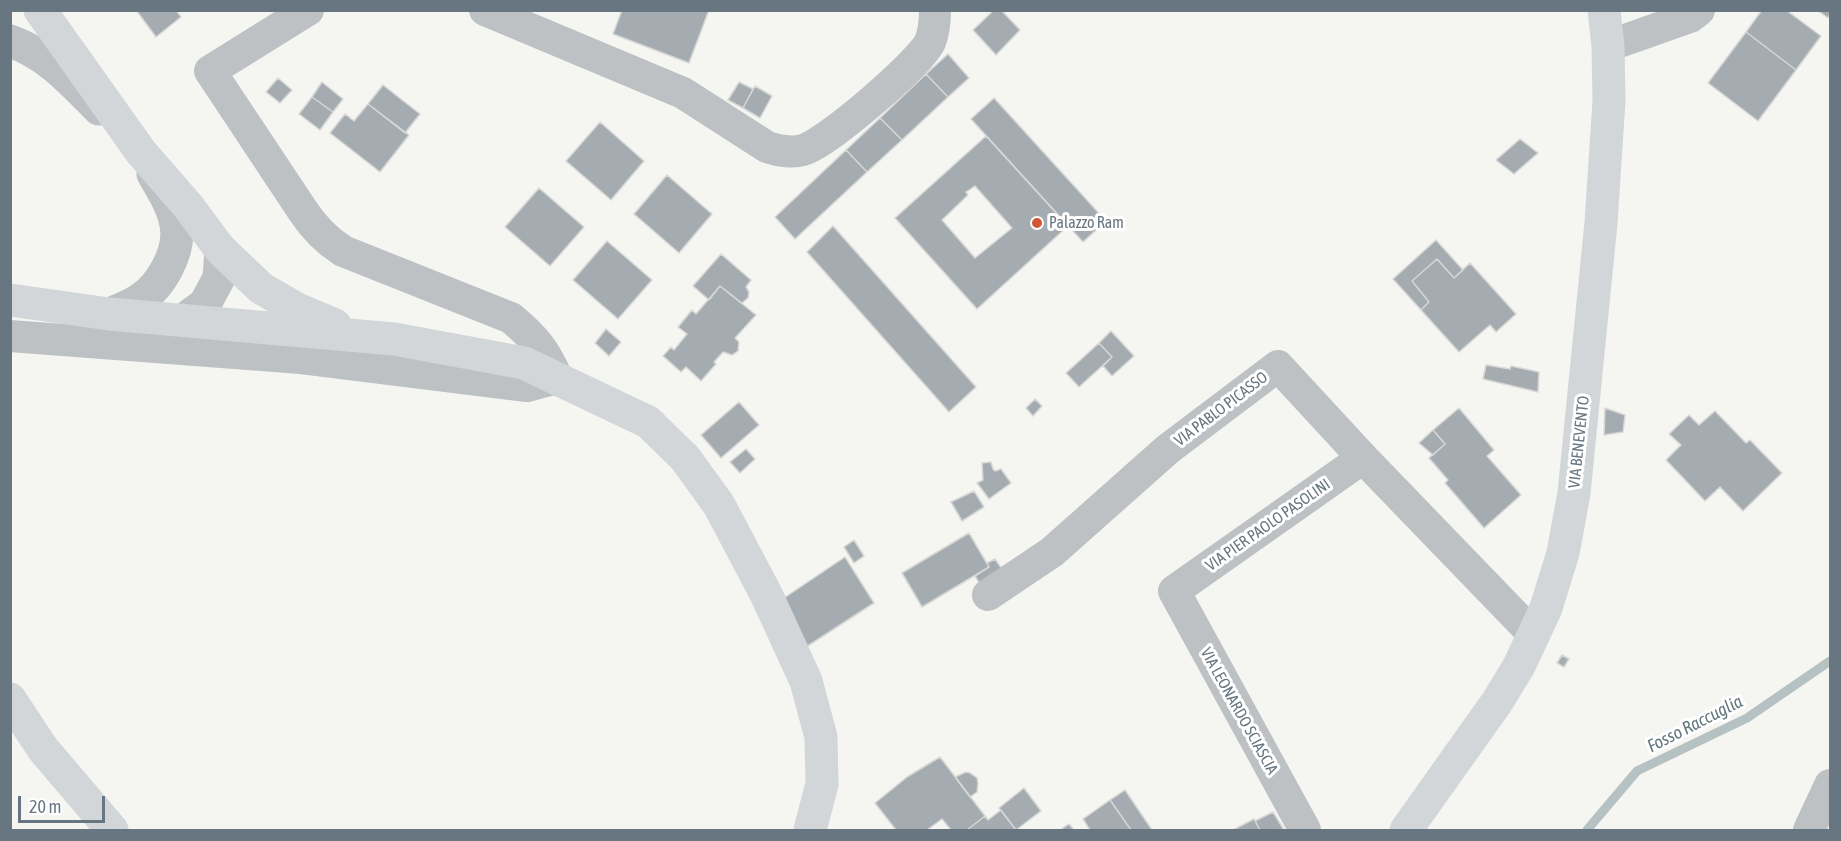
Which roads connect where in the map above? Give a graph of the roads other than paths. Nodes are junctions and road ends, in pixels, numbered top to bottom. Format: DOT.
graph roads {
  1 [pos="40,10"];
  2 [pos="308,10"];
  3 [pos="485,10"];
  4 [pos="935,10"];
  5 [pos="1604,10"];
  6 [pos="1699,10"];
  7 [pos="10,41"];
  8 [pos="1608,46"];
  9 [pos="141,152"];
  10 [pos="221,250"];
  11 [pos="10,300"];
  12 [pos="109,314"];
  13 [pos="182,321"];
  14 [pos="10,336"];
  15 [pos="365,336"];
  16 [pos="557,378"];
  17 [pos="1363,458"];
  18 [pos="1174,591"];
  19 [pos="988,595"];
  20 [pos="1533,634"];
  21 [pos="10,699"];
  22 [pos="1830,785"];
  23 [pos="112,831"];
  24 [pos="810,831"];
  25 [pos="1305,831"];
  26 [pos="1406,831"];
  27 [pos="1809,831"];
  1 -- 9 [label="main road"];
  2 -- 16 [label="street"];
  3 -- 4 [label="street"];
  5 -- 8 [label="main road, VIA BENEVENTO"];
  6 -- 8 [label="street"];
  7 -- 9 [label="street"];
  8 -- 20 [label="main road, VIA BENEVENTO"];
  9 -- 10 [label="main road"];
  9 -- 12 [label="street"];
  10 -- 13 [label="street"];
  10 -- 15 [label="main road"];
  11 -- 12 [label="main road"];
  12 -- 13 [label="main road"];
  13 -- 15 [label="main road"];
  14 -- 16 [label="street"];
  15 -- 16 [label="main road"];
  16 -- 24 [label="main road"];
  17 -- 18 [label="street, VIA PIER PAOLO PASOLINI"];
  17 -- 19 [label="street, VIA PABLO PICASSO"];
  17 -- 20 [label="street, VIA PABLO PICASSO"];
  18 -- 25 [label="street, VIA LEONARDO SCIASCIA"];
  20 -- 26 [label="main road, VIA BENEVENTO"];
  21 -- 23 [label="main road"];
  22 -- 27 [label="street"];
}
